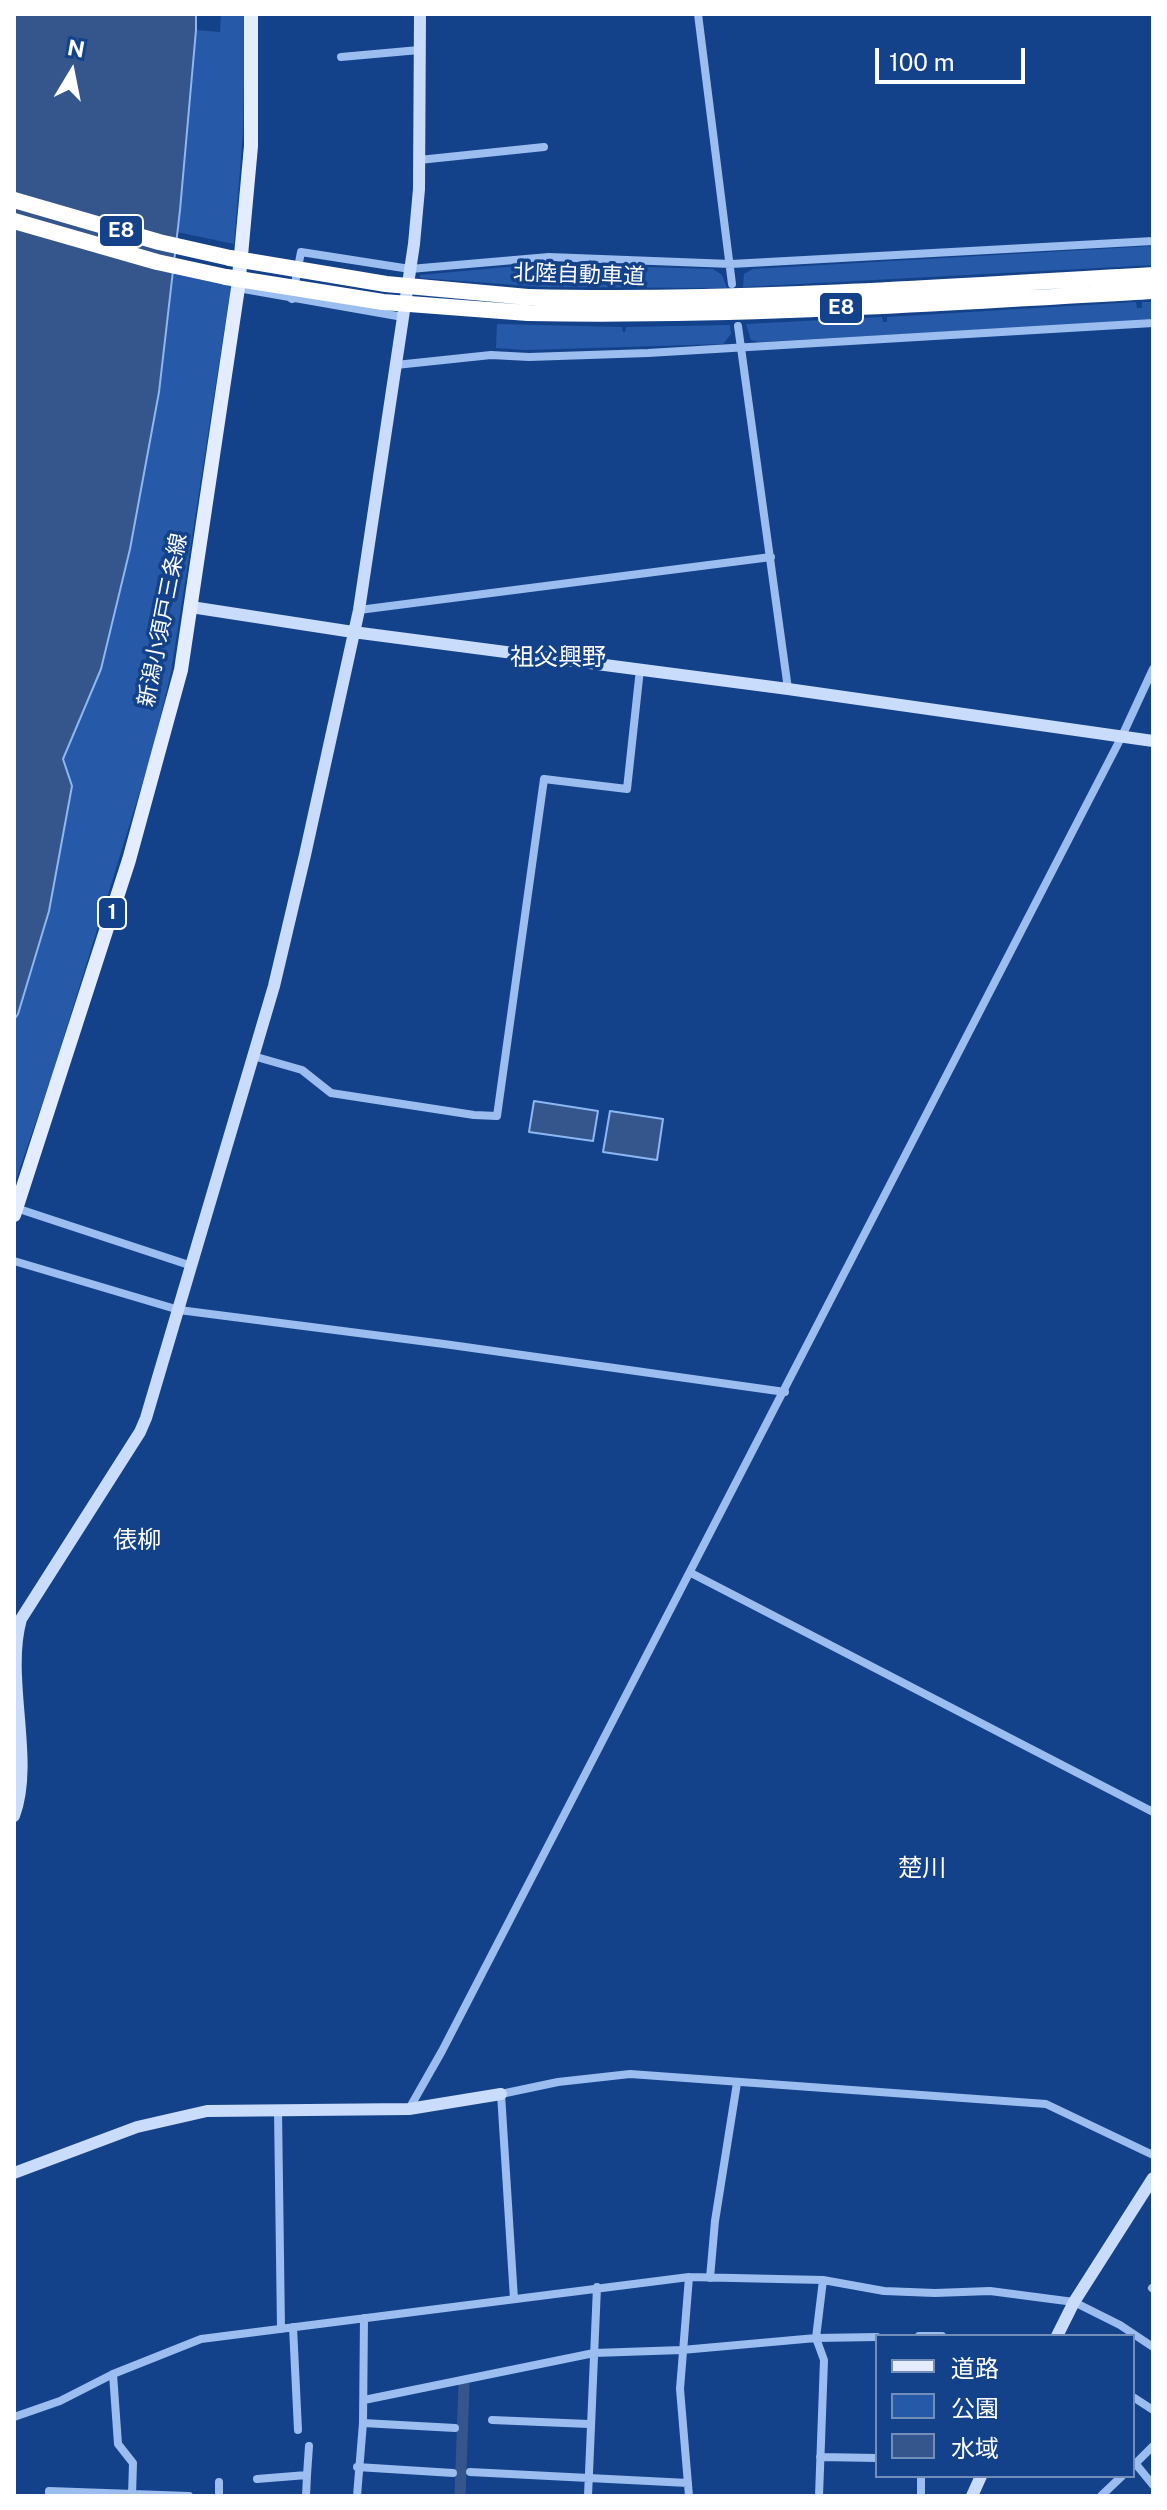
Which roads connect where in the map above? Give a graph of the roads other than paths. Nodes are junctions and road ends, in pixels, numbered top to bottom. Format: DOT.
graph roads {
  1 [pos="251,14"];
  2 [pos="420,14"];
  3 [pos="698,14"];
  4 [pos="419,50"];
  5 [pos="341,57"];
  6 [pos="544,147"];
  7 [pos="419,160"];
  8 [pos="14,200"];
  9 [pos="14,221"];
  10 [pos="1153,241"];
  11 [pos="731,264"];
  12 [pos="410,269"];
  13 [pos="1153,275"];
  14 [pos="732,284"];
  15 [pos="238,288"];
  16 [pos="1153,291"];
  17 [pos="292,299"];
  18 [pos="528,305"];
  19 [pos="403,317"];
  20 [pos="1153,323"];
  21 [pos="738,326"];
  22 [pos="741,347"];
  23 [pos="396,365"];
  24 [pos="771,557"];
  25 [pos="191,607"];
  26 [pos="359,610"];
  27 [pos="353,632"];
  28 [pos="640,669"];
  29 [pos="1153,669"];
  30 [pos="788,689"];
  31 [pos="1122,736"];
  32 [pos="1153,741"];
  33 [pos="253,1056"];
  34 [pos="15,1212"];
  35 [pos="14,1261"];
  36 [pos="192,1266"];
  37 [pos="179,1310"];
  38 [pos="785,1392"];
  39 [pos="691,1573"];
  40 [pos="17,1756"];
  41 [pos="1153,1812"];
  42 [pos="14,1814"];
  43 [pos="737,2083"];
  44 [pos="501,2094"];
  45 [pos="409,2109"];
  46 [pos="278,2110"];
  47 [pos="1153,2155"];
  48 [pos="14,2173"];
  49 [pos="1153,2178"];
  50 [pos="689,2277"];
  51 [pos="710,2278"];
  52 [pos="823,2280"];
  53 [pos="597,2287"];
  54 [pos="514,2299"];
  55 [pos="1074,2302"];
  56 [pos="364,2318"];
  57 [pos="293,2327"];
  58 [pos="281,2329"];
  59 [pos="1058,2334"];
  60 [pos="1134,2334"];
  61 [pos="1135,2335"];
  62 [pos="875,2337"];
  63 [pos="816,2338"];
  64 [pos="1153,2347"];
  65 [pos="682,2350"];
  66 [pos="594,2353"];
  67 [pos="113,2374"];
  68 [pos="1135,2398"];
  69 [pos="364,2400"];
  70 [pos="1153,2410"];
  71 [pos="14,2417"];
  72 [pos="492,2420"];
  73 [pos="363,2423"];
  74 [pos="589,2424"];
  75 [pos="455,2428"];
  76 [pos="298,2430"];
  77 [pos="309,2446"];
  78 [pos="1153,2446"];
  79 [pos="820,2457"];
  80 [pos="875,2458"];
  81 [pos="1135,2463"];
  82 [pos="1135,2465"];
  83 [pos="357,2467"];
  84 [pos="470,2472"];
  85 [pos="453,2473"];
  86 [pos="307,2475"];
  87 [pos="589,2476"];
  88 [pos="1120,2478"];
  89 [pos="257,2479"];
  90 [pos="219,2482"];
  91 [pos="688,2483"];
  92 [pos="1153,2485"];
  93 [pos="132,2494"];
  94 [pos="49,2496"];
  95 [pos="189,2496"];
  96 [pos="219,2496"];
  97 [pos="306,2496"];
  98 [pos="357,2496"];
  99 [pos="588,2496"];
  100 [pos="689,2496"];
  101 [pos="819,2496"];
  102 [pos="1101,2496"];
  1 -- 15 [label="main road, 新潟小須戸三条線 / 1"];
  2 -- 4 [label="street"];
  3 -- 11 [label="street"];
  4 -- 5 [label="street"];
  4 -- 7 [label="street"];
  6 -- 7 [label="street"];
  7 -- 12 [label="street"];
  8 -- 18 [label="highway, 北陸自動車道 / E8, bridge"];
  9 -- 18 [label="highway, 北陸自動車道 / E8, bridge"];
  10 -- 11 [label="street"];
  11 -- 12 [label="street"];
  11 -- 14 [label="street"];
  12 -- 17 [label="street"];
  12 -- 19 [label="street"];
  13 -- 18 [label="highway, 北陸自動車道 / E8"];
  15 -- 17 [label="street"];
  15 -- 25 [label="main road, 新潟小須戸三条線 / 1"];
  16 -- 18 [label="highway, 北陸自動車道 / E8"];
  17 -- 19 [label="street"];
  19 -- 23 [label="street"];
  20 -- 22 [label="street"];
  21 -- 22 [label="street"];
  22 -- 23 [label="street"];
  22 -- 24 [label="street"];
  23 -- 26 [label="street"];
  24 -- 26 [label="street"];
  24 -- 30 [label="street"];
  25 -- 27 [label="street"];
  25 -- 34 [label="main road, 新潟小須戸三条線 / 1"];
  26 -- 27 [label="street"];
  27 -- 28 [label="street"];
  27 -- 33 [label="street"];
  28 -- 30 [label="street"];
  28 -- 33 [label="street"];
  29 -- 31 [label="street"];
  30 -- 31 [label="street"];
  31 -- 32 [label="street"];
  31 -- 38 [label="street"];
  33 -- 36 [label="street"];
  34 -- 36 [label="street"];
  35 -- 37 [label="street"];
  36 -- 37 [label="street"];
  37 -- 38 [label="street"];
  37 -- 40 [label="street"];
  38 -- 39 [label="street"];
  39 -- 41 [label="street"];
  39 -- 45 [label="street"];
  40 -- 42 [label="street"];
  43 -- 44 [label="street"];
  43 -- 47 [label="street"];
  43 -- 51 [label="street"];
  44 -- 45 [label="street"];
  44 -- 54 [label="street"];
  45 -- 46 [label="street"];
  46 -- 48 [label="street"];
  46 -- 58 [label="street"];
  49 -- 55 [label="street"];
  50 -- 51 [label="street"];
  50 -- 53 [label="street"];
  50 -- 65 [label="street"];
  51 -- 52 [label="street"];
  52 -- 55 [label="street"];
  52 -- 63 [label="street"];
  53 -- 54 [label="street"];
  53 -- 66 [label="street"];
  54 -- 56 [label="street"];
  55 -- 59 [label="street"];
  55 -- 60 [label="street"];
  56 -- 57 [label="street"];
  56 -- 69 [label="street"];
  57 -- 58 [label="street"];
  57 -- 76 [label="street"];
  58 -- 67 [label="street"];
  61 -- 64 [label="street"];
  62 -- 63 [label="street"];
  63 -- 65 [label="street"];
  63 -- 79 [label="street"];
  65 -- 66 [label="street"];
  65 -- 91 [label="street"];
  66 -- 69 [label="street"];
  66 -- 74 [label="street"];
  67 -- 71 [label="street"];
  67 -- 93 [label="street"];
  68 -- 70 [label="street"];
  69 -- 73 [label="street"];
  72 -- 74 [label="street"];
  73 -- 75 [label="street"];
  73 -- 83 [label="street"];
  74 -- 87 [label="street"];
  77 -- 86 [label="street"];
  78 -- 81 [label="street"];
  79 -- 80 [label="street"];
  79 -- 101 [label="street"];
  82 -- 92 [label="street"];
  83 -- 85 [label="street"];
  83 -- 98 [label="street"];
  84 -- 87 [label="street"];
  86 -- 89 [label="street"];
  86 -- 97 [label="street"];
  87 -- 91 [label="street"];
  87 -- 99 [label="street"];
  88 -- 102 [label="street"];
  90 -- 96 [label="street"];
  91 -- 100 [label="street"];
  93 -- 94 [label="street"];
  93 -- 95 [label="street"];
}
